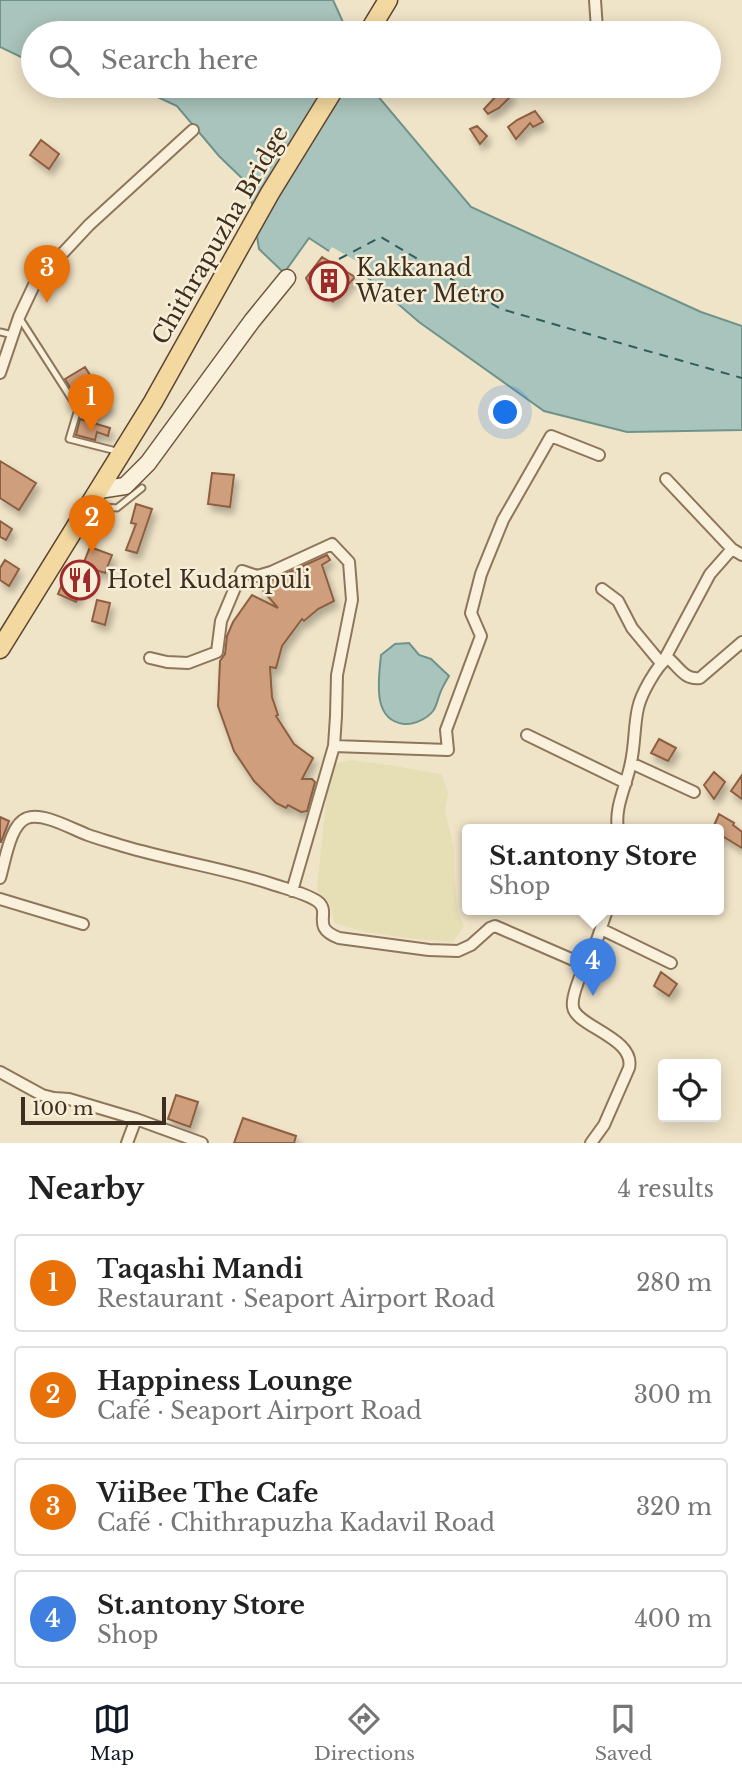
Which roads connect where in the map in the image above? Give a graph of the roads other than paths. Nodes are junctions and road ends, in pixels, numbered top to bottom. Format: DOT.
graph roads {
  1 [pos="388,0"];
  2 [pos="595,0"];
  3 [pos="375,21"];
  4 [pos="596,21"];
  5 [pos="328,98"];
  6 [pos="193,130"];
  7 [pos="287,278"];
  8 [pos="19,317"];
  9 [pos="0,332"];
  10 [pos="13,334"];
  11 [pos="0,373"];
  12 [pos="122,452"];
  13 [pos="599,455"];
  14 [pos="666,479"];
  15 [pos="142,488"];
  16 [pos="94,497"];
  17 [pos="737,552"];
  18 [pos="602,589"];
  19 [pos="4,638"];
  20 [pos="742,642"];
  21 [pos="150,658"];
  22 [pos="663,662"];
  23 [pos="527,736"];
  24 [pos="334,746"];
  25 [pos="631,763"];
  26 [pos="626,783"];
  27 [pos="694,792"];
  28 [pos="617,824"];
  29 [pos="0,878"];
  30 [pos="292,891"];
  31 [pos="0,899"];
  32 [pos="605,915"];
  33 [pos="83,924"];
  34 [pos="601,929"];
  35 [pos="671,963"];
  36 [pos="585,965"];
  37 [pos="0,1072"];
  38 [pos="136,1119"];
  39 [pos="185,1140"];
  40 [pos="127,1143"];
  41 [pos="202,1143"];
  42 [pos="591,1143"];
  1 -- 3 [label="main road"];
  2 -- 4 [label="street"];
  5 -- 12 [label="main road, Chithrapuzha Bridge"];
  6 -- 8 [label="street"];
  7 -- 16 [label="street"];
  8 -- 10 [label="street"];
  8 -- 12 [label="lane"];
  9 -- 10 [label="lane"];
  10 -- 11 [label="street"];
  12 -- 16 [label="main road, Chithrapuzha Bridge"];
  13 -- 24 [label="street"];
  14 -- 17 [label="street"];
  15 -- 16 [label="lane"];
  16 -- 19 [label="main road, Chithrapuzha Bridge"];
  17 -- 22 [label="street"];
  18 -- 22 [label="street"];
  20 -- 22 [label="street"];
  21 -- 24 [label="street"];
  22 -- 25 [label="street"];
  23 -- 26 [label="street"];
  24 -- 30 [label="street"];
  25 -- 26 [label="street"];
  25 -- 27 [label="street"];
  26 -- 28 [label="street"];
  29 -- 30 [label="street"];
  30 -- 36 [label="street"];
  31 -- 33 [label="street"];
  32 -- 34 [label="street"];
  34 -- 35 [label="street"];
  34 -- 36 [label="street"];
  36 -- 42 [label="street"];
  37 -- 38 [label="street"];
  38 -- 39 [label="street"];
  38 -- 40 [label="street"];
  39 -- 41 [label="street"];
}
